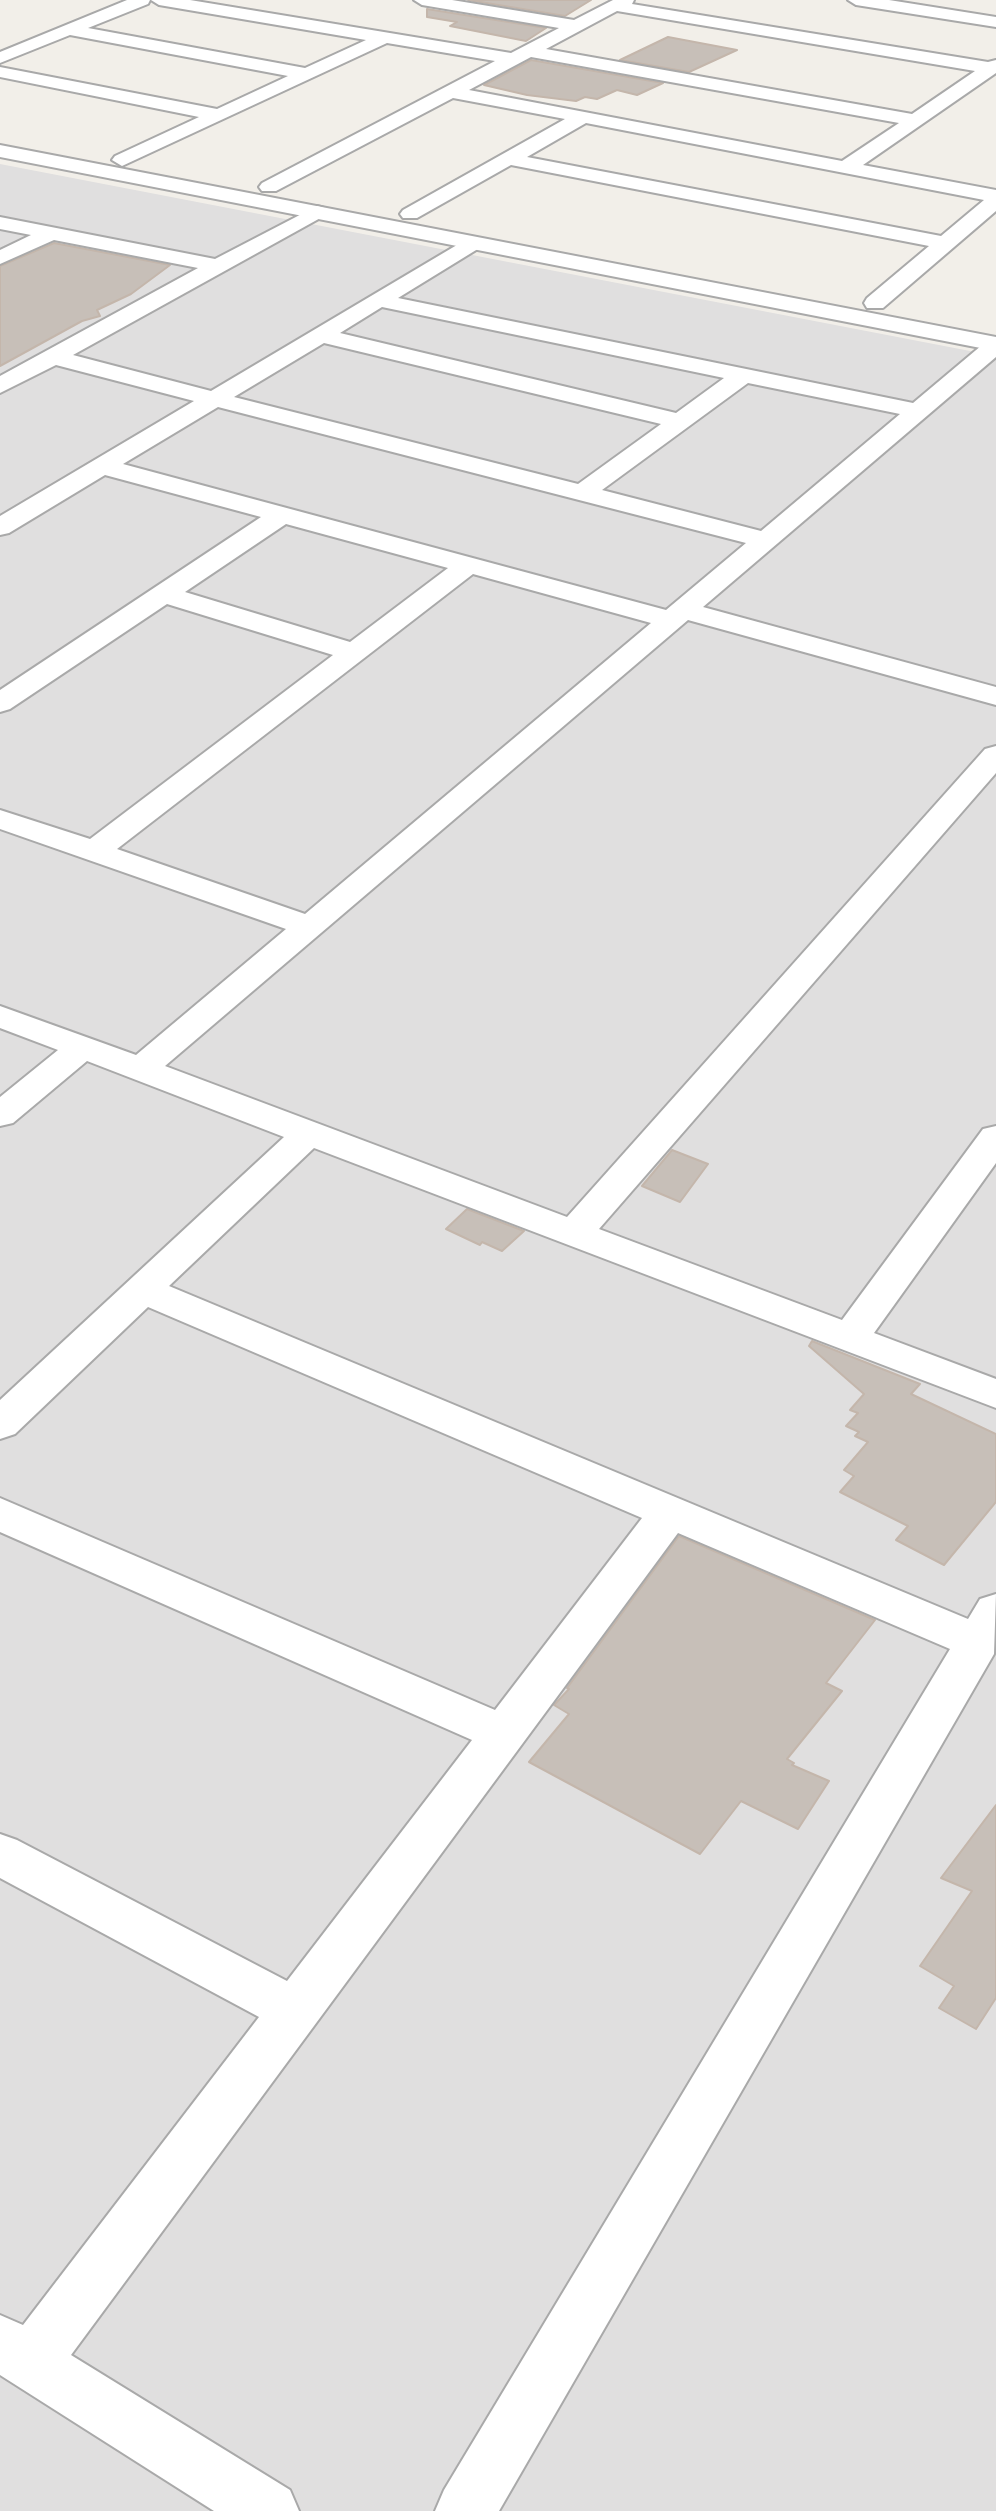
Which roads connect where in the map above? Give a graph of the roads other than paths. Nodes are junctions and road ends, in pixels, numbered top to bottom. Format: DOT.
graph roads {
  1 [pos="142,0"];
  2 [pos="159,0"];
  3 [pos="422,0"];
  4 [pos="856,0"];
  5 [pos="937,0"];
  6 [pos="458,3"];
  7 [pos="621,3"];
  8 [pos="921,10"];
  9 [pos="996,22"];
  10 [pos="576,26"];
  11 [pos="69,30"];
  12 [pos="386,37"];
  13 [pos="521,55"];
  14 [pos="0,58"];
  15 [pos="994,66"];
  16 [pos="0,72"];
  17 [pos="308,74"];
  18 [pos="451,92"];
  19 [pos="219,115"];
  20 [pos="583,117"];
  21 [pos="916,120"];
  22 [pos="0,136"];
  23 [pos="0,151"];
  24 [pos="509,159"];
  25 [pos="122,160"];
  26 [pos="846,167"];
  27 [pos="269,187"];
  28 [pos="996,198"];
  29 [pos="317,212"];
  30 [pos="410,214"];
  31 [pos="0,223"];
  32 [pos="52,233"];
  33 [pos="474,243"];
  34 [pos="945,243"];
  35 [pos="0,258"];
  36 [pos="652,260"];
  37 [pos="218,266"];
  38 [pos="632,273"];
  39 [pos="738,277"];
  40 [pos="719,290"];
  41 [pos="378,300"];
  42 [pos="874,303"];
  43 [pos="996,326"];
  44 [pos="321,334"];
  45 [pos="996,344"];
  46 [pos="52,357"];
  47 [pos="742,376"];
  48 [pos="0,386"];
  49 [pos="215,398"];
  50 [pos="919,411"];
  51 [pos="682,422"];
  52 [pos="101,466"];
  53 [pos="584,492"];
  54 [pos="282,515"];
  55 [pos="0,527"];
  56 [pos="766,540"];
  57 [pos="468,565"];
  58 [pos="164,594"];
  59 [pos="677,615"];
  60 [pos="354,652"];
  61 [pos="996,696"];
  62 [pos="0,703"];
  63 [pos="996,755"];
  64 [pos="0,819"];
  65 [pos="93,852"];
  66 [pos="309,926"];
  67 [pos="0,1016"];
  68 [pos="83,1047"];
  69 [pos="141,1069"];
  70 [pos="0,1115"];
  71 [pos="310,1133"];
  72 [pos="991,1154"];
  73 [pos="575,1234"];
  74 [pos="142,1290"];
  75 [pos="849,1339"];
  76 [pos="996,1394"];
  77 [pos="0,1424"];
  78 [pos="670,1512"];
  79 [pos="0,1514"];
  80 [pos="987,1627"];
  81 [pos="504,1734"];
  82 [pos="0,1854"];
  83 [pos="295,2011"];
  84 [pos="15,2353"];
  85 [pos="269,2511"];
  86 [pos="465,2511"];
  1 -- 11 [label="street"];
  2 -- 12 [label="street"];
  3 -- 6 [label="street"];
  4 -- 8 [label="street"];
  5 -- 8 [label="street"];
  6 -- 10 [label="street"];
  7 -- 10 [label="street"];
  7 -- 15 [label="street"];
  8 -- 9 [label="street"];
  10 -- 13 [label="street"];
  11 -- 14 [label="street"];
  11 -- 17 [label="street"];
  12 -- 13 [label="street"];
  12 -- 17 [label="street"];
  13 -- 18 [label="street"];
  13 -- 21 [label="street"];
  15 -- 21 [label="street"];
  16 -- 19 [label="street"];
  17 -- 19 [label="street"];
  18 -- 20 [label="street"];
  18 -- 27 [label="street"];
  19 -- 25 [label="street"];
  20 -- 24 [label="street"];
  20 -- 26 [label="street"];
  21 -- 26 [label="street"];
  22 -- 25 [label="street"];
  23 -- 29 [label="street"];
  24 -- 30 [label="street"];
  24 -- 34 [label="street"];
  25 -- 27 [label="street"];
  26 -- 28 [label="street"];
  27 -- 30 [label="street"];
  28 -- 34 [label="street"];
  29 -- 33 [label="street"];
  29 -- 37 [label="street"];
  30 -- 36 [label="street"];
  31 -- 32 [label="street"];
  32 -- 35 [label="street"];
  32 -- 37 [label="street"];
  33 -- 38 [label="street"];
  33 -- 41 [label="street"];
  34 -- 42 [label="street"];
  36 -- 38 [label="street"];
  36 -- 39 [label="street"];
  37 -- 46 [label="street"];
  38 -- 40 [label="street"];
  39 -- 40 [label="street"];
  39 -- 42 [label="street"];
  40 -- 45 [label="street"];
  41 -- 44 [label="street"];
  41 -- 47 [label="street"];
  42 -- 43 [label="street"];
  44 -- 49 [label="street"];
  44 -- 51 [label="street"];
  45 -- 50 [label="street"];
  46 -- 48 [label="street"];
  46 -- 49 [label="street"];
  47 -- 50 [label="street"];
  47 -- 51 [label="street"];
  49 -- 52 [label="street"];
  49 -- 53 [label="street"];
  50 -- 56 [label="street"];
  51 -- 53 [label="street"];
  52 -- 54 [label="street"];
  52 -- 55 [label="street"];
  53 -- 56 [label="street"];
  54 -- 57 [label="street"];
  54 -- 58 [label="street"];
  56 -- 59 [label="street"];
  57 -- 59 [label="street"];
  57 -- 60 [label="street"];
  58 -- 60 [label="street"];
  58 -- 62 [label="street"];
  59 -- 61 [label="street"];
  59 -- 66 [label="street"];
  60 -- 65 [label="street"];
  63 -- 73 [label="street"];
  64 -- 65 [label="street"];
  65 -- 66 [label="street"];
  66 -- 69 [label="street"];
  67 -- 68 [label="street"];
  68 -- 69 [label="street"];
  68 -- 70 [label="street"];
  69 -- 71 [label="street"];
  71 -- 73 [label="street"];
  71 -- 74 [label="street"];
  72 -- 75 [label="street"];
  73 -- 75 [label="street"];
  74 -- 77 [label="street"];
  74 -- 78 [label="street"];
  75 -- 76 [label="street"];
  78 -- 80 [label="street"];
  78 -- 81 [label="street"];
  79 -- 81 [label="street"];
  80 -- 86 [label="street"];
  81 -- 83 [label="street"];
  82 -- 83 [label="street"];
  83 -- 84 [label="street"];
  84 -- 85 [label="street"];
}
